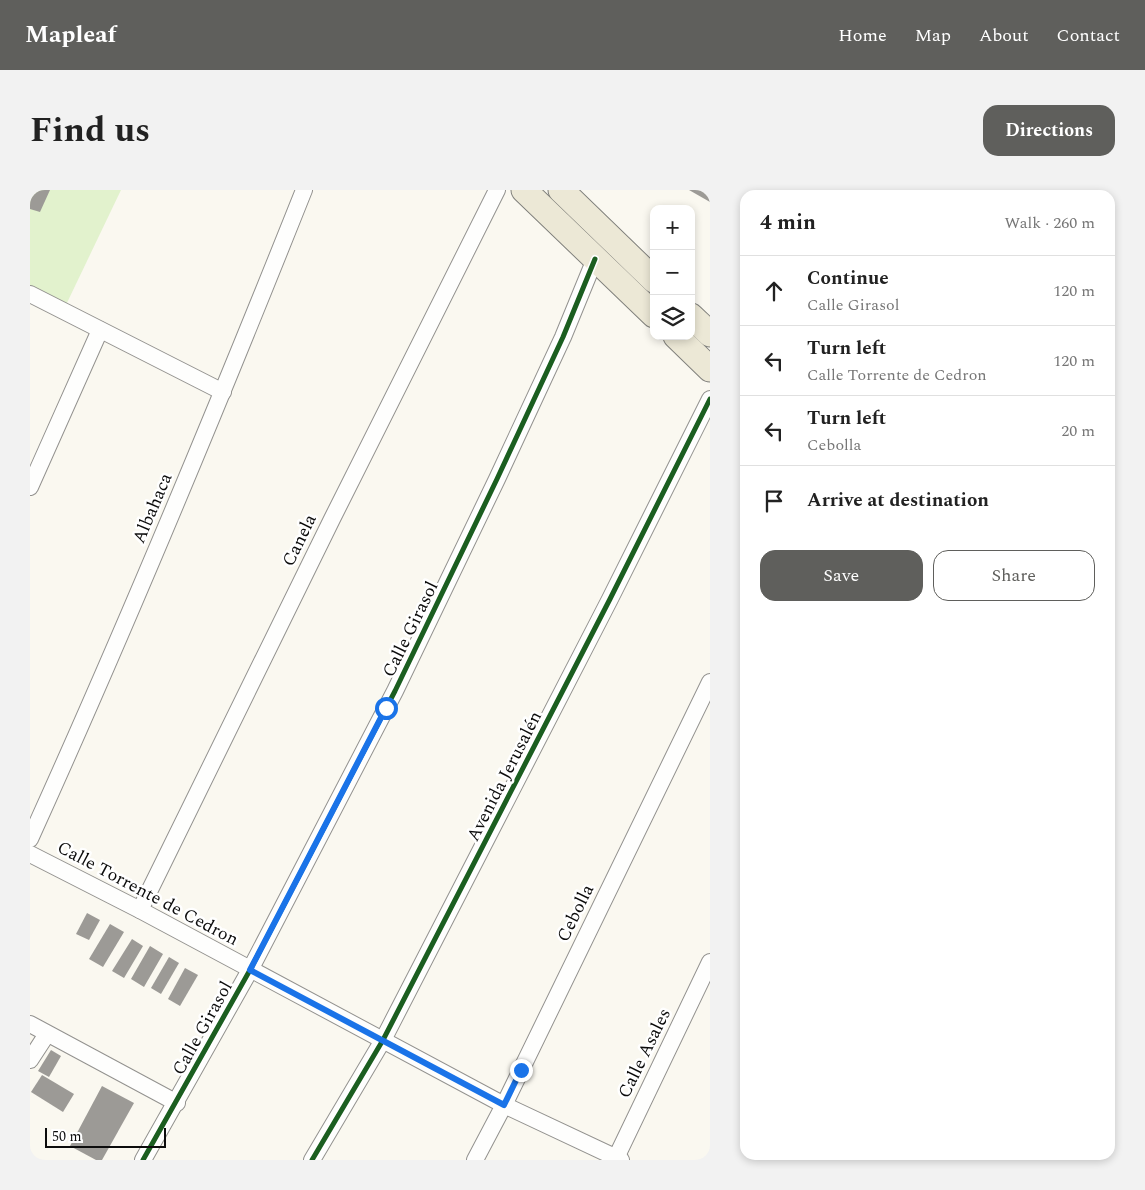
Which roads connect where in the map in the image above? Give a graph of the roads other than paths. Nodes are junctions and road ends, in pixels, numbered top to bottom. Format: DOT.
graph roads {
  1 [pos="304,190"];
  2 [pos="496,190"];
  3 [pos="524,190"];
  4 [pos="561,190"];
  5 [pos="595,259"];
  6 [pos="650,276"];
  7 [pos="30,294"];
  8 [pos="650,311"];
  9 [pos="695,320"];
  10 [pos="100,330"];
  11 [pos="710,334"];
  12 [pos="680,340"];
  13 [pos="710,369"];
  14 [pos="222,392"];
  15 [pos="710,399"];
  16 [pos="30,487"];
  17 [pos="710,682"];
  18 [pos="30,839"];
  19 [pos="30,854"];
  20 [pos="140,910"];
  21 [pos="710,962"];
  22 [pos="250,970"];
  23 [pos="30,1024"];
  24 [pos="47,1034"];
  25 [pos="383,1040"];
  26 [pos="30,1060"];
  27 [pos="177,1103"];
  28 [pos="504,1105"];
  29 [pos="617,1159"];
  30 [pos="143,1160"];
  31 [pos="312,1160"];
  32 [pos="474,1160"];
  1 -- 14 [label="street, Albahaca"];
  2 -- 20 [label="street, Canela"];
  3 -- 5 [label="main road"];
  4 -- 6 [label="main road"];
  5 -- 8 [label="main road"];
  5 -- 22 [label="street, Calle Girasol"];
  7 -- 10 [label="street"];
  9 -- 11 [label="main road"];
  10 -- 14 [label="street"];
  10 -- 16 [label="street"];
  12 -- 13 [label="main road"];
  14 -- 18 [label="street, Albahaca"];
  15 -- 25 [label="street, Avenida Jerusalén"];
  17 -- 28 [label="street, Cebolla"];
  19 -- 20 [label="street, Calle Torrente de Cedron"];
  20 -- 22 [label="street, Calle Torrente de Cedron"];
  21 -- 29 [label="street, Calle Asales"];
  22 -- 25 [label="street, Calle Torrente de Cedron"];
  22 -- 27 [label="street, Calle Girasol"];
  23 -- 24 [label="street"];
  24 -- 26 [label="street"];
  24 -- 27 [label="street"];
  25 -- 28 [label="street, Calle Torrente de Cedron"];
  25 -- 31 [label="street, Avenida Jerusalén"];
  27 -- 30 [label="street, Calle Girasol"];
  28 -- 29 [label="street, Calle Torrente de Cedron"];
  28 -- 32 [label="street, Cebolla"];
}
